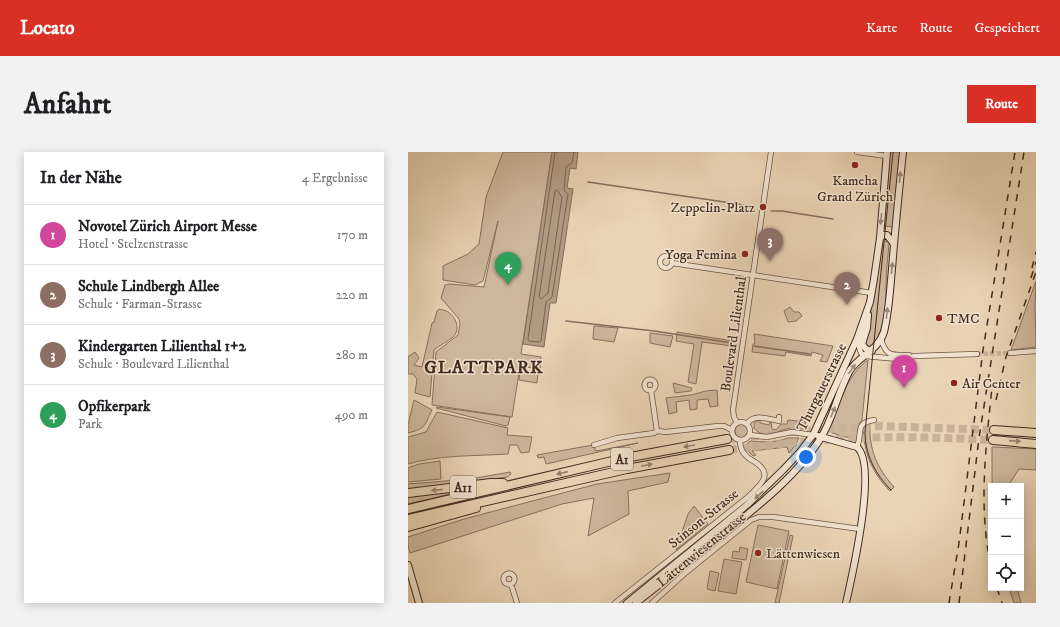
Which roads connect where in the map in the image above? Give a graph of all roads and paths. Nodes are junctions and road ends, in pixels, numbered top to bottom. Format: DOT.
graph roads {
  1 [pos="771,152"];
  2 [pos="857,152"];
  3 [pos="903,152"];
  4 [pos="887,154"];
  5 [pos="880,238"];
  6 [pos="894,244"];
  7 [pos="672,263"];
  8 [pos="753,275"];
  9 [pos="872,293"];
  10 [pos="868,308"];
  11 [pos="867,322"];
  12 [pos="881,339"];
  13 [pos="872,351"];
  14 [pos="1036,351"];
  15 [pos="1010,353"];
  16 [pos="977,354"];
  17 [pos="865,356"];
  18 [pos="915,356"];
  19 [pos="651,390"];
  20 [pos="779,417"];
  21 [pos="874,420"];
  22 [pos="737,423"];
  23 [pos="747,424"];
  24 [pos="732,430"];
  25 [pos="994,430"];
  26 [pos="658,431"];
  27 [pos="1036,433"];
  28 [pos="750,435"];
  29 [pos="813,435"];
  30 [pos="821,437"];
  31 [pos="727,440"];
  32 [pos="740,440"];
  33 [pos="993,440"];
  34 [pos="1036,444"];
  35 [pos="594,445"];
  36 [pos="857,447"];
  37 [pos="729,450"];
  38 [pos="518,483"];
  39 [pos="408,493"];
  40 [pos="517,494"];
  41 [pos="408,508"];
  42 [pos="408,519"];
  43 [pos="408,527"];
  44 [pos="860,529"];
  45 [pos="408,565"];
  46 [pos="511,584"];
  47 [pos="419,603"];
  48 [pos="517,603"];
  49 [pos="615,603"];
  50 [pos="627,603"];
  51 [pos="636,603"];
  52 [pos="652,603"];
  53 [pos="846,603"];
  1 -- 8 [label="street, Boulevard Lilienthal"];
  2 -- 4 [label="street"];
  6 -- 3 [label="main road, Thurgauerstrasse, one-way"];
  4 -- 5 [label="main road, Thurgauerstrasse, one-way"];
  5 -- 6 [label="main road"];
  5 -- 9 [label="main road, Thurgauerstrasse"];
  12 -- 6 [label="main road, Thurgauerstrasse, one-way"];
  7 -- 8 [label="street"];
  8 -- 9 [label="street"];
  8 -- 22 [label="street, Boulevard Lilienthal"];
  9 -- 10 [label="main road, Thurgauerstrasse"];
  10 -- 11 [label="main road"];
  10 -- 29 [label="main road, Thurgauerstrasse"];
  11 -- 13 [label="main road"];
  11 -- 17 [label="street, Thurgauerstrasse"];
  12 -- 13 [label="main road, Thurgauerstrasse"];
  12 -- 18 [label="street"];
  13 -- 17 [label="main road, Thurgauerstrasse"];
  14 -- 15 [label="street"];
  16 -- 18 [label="street"];
  17 -- 18 [label="street"];
  30 -- 17 [label="main road, Thurgauerstrasse, one-way"];
  19 -- 26 [label="street"];
  20 -- 23 [label="street"];
  21 -- 36 [label="street"];
  22 -- 23 [label="street"];
  22 -- 24 [label="street"];
  23 -- 28 [label="street"];
  24 -- 26 [label="street"];
  24 -- 32 [label="street"];
  25 -- 27 [label="highway"];
  26 -- 35 [label="street"];
  28 -- 29 [label="street"];
  28 -- 32 [label="street"];
  29 -- 30 [label="main road"];
  29 -- 50 [label="main road, Thurgauerstrasse, one-way"];
  30 -- 36 [label="main road"];
  30 -- 51 [label="main road, Thurgauerstrasse"];
  31 -- 38 [label="highway, A1, one-way"];
  32 -- 49 [label="street, Stinson-Strasse"];
  33 -- 34 [label="highway, one-way"];
  36 -- 44 [label="main road"];
  40 -- 37 [label="highway, A1, one-way"];
  38 -- 39 [label="highway, A11, one-way"];
  38 -- 41 [label="highway, A1"];
  40 -- 42 [label="highway, A1"];
  40 -- 43 [label="highway, A11"];
  44 -- 52 [label="street, Lättenwiesenstrasse"];
  44 -- 53 [label="main road"];
  45 -- 47 [label="main road"];
  46 -- 48 [label="street"];
}
